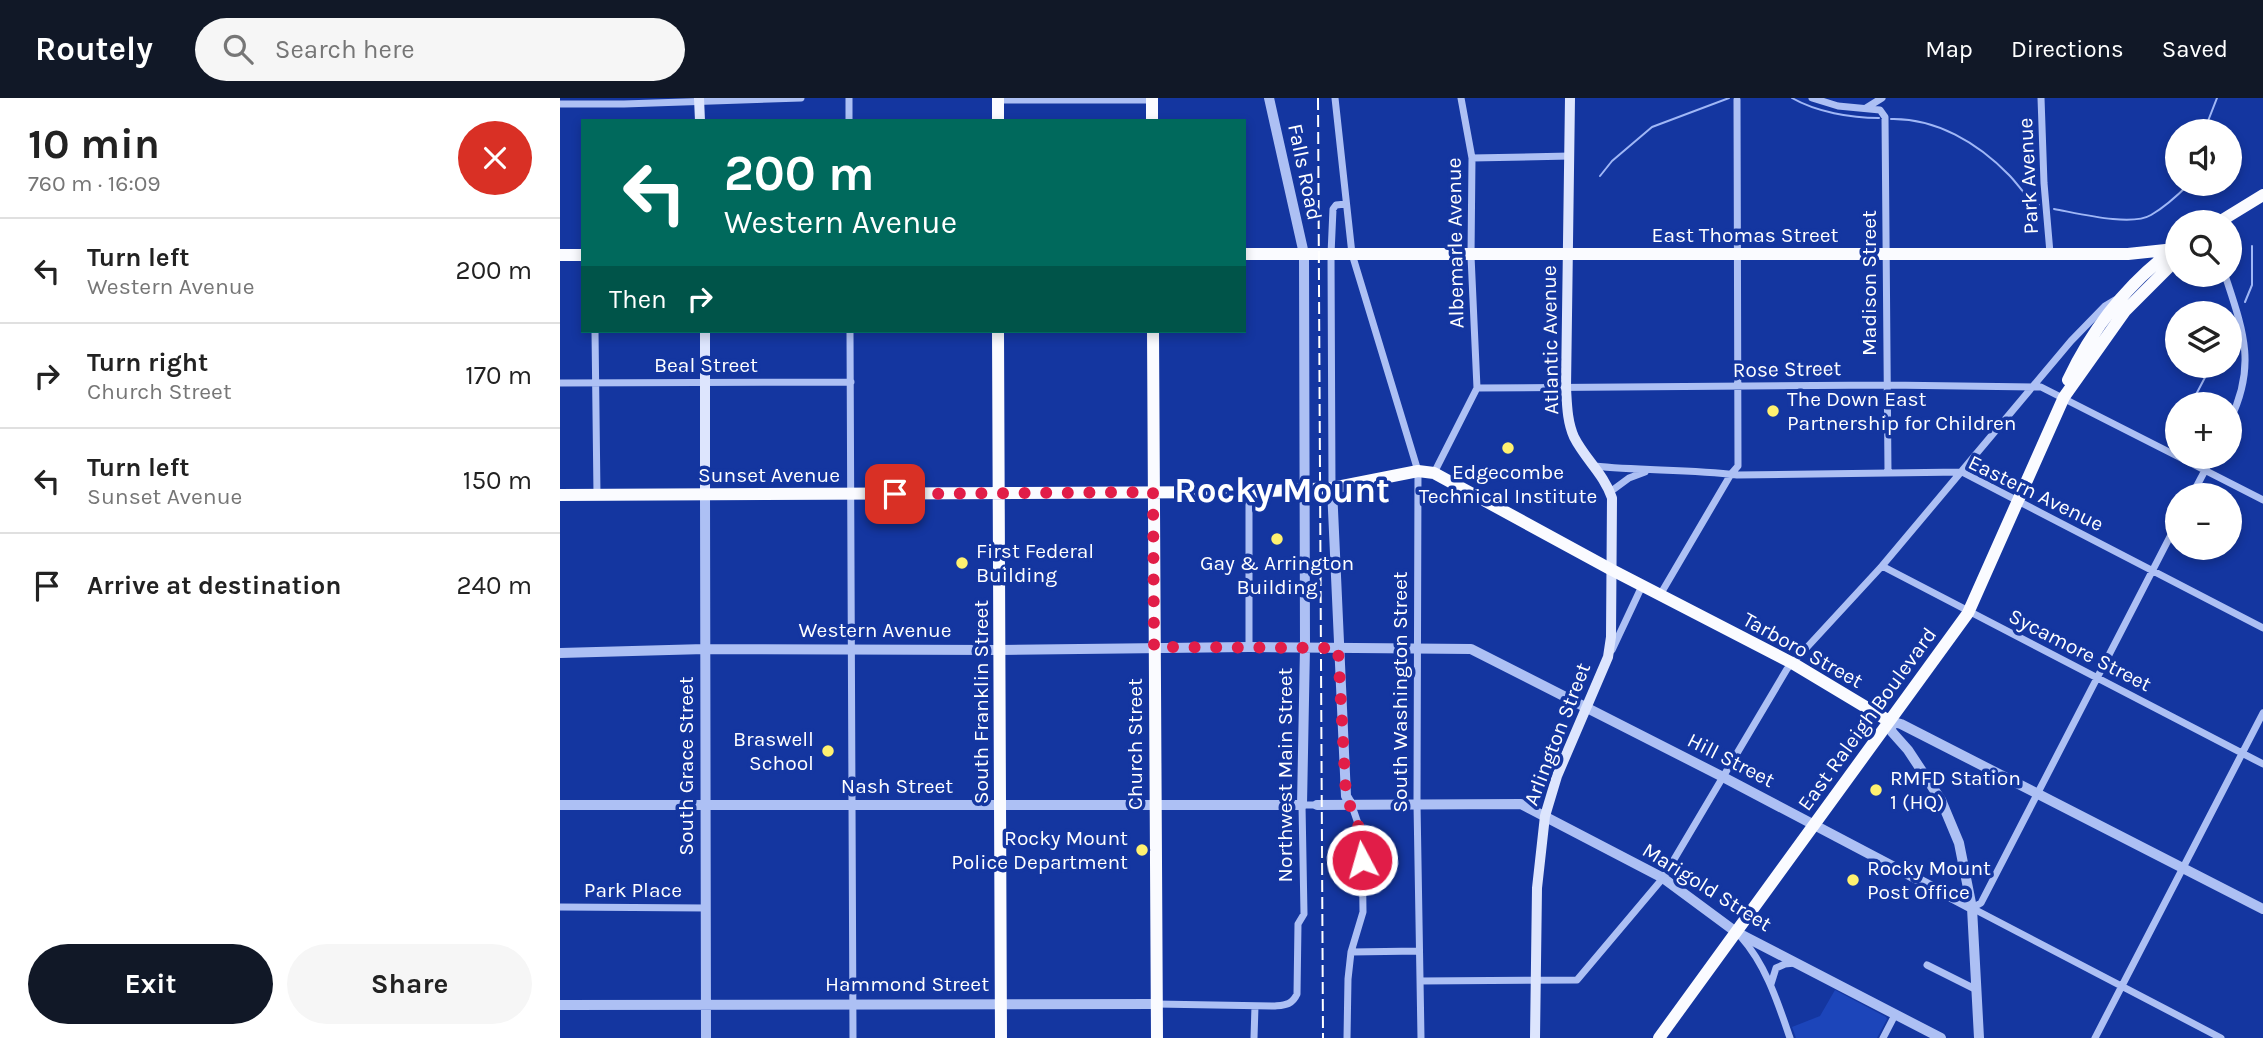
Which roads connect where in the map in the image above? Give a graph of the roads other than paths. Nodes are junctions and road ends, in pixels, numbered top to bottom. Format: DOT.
graph roads {
  1 [pos="801,98"];
  2 [pos="849,98"];
  3 [pos="1269,98"];
  4 [pos="1335,98"];
  5 [pos="1461,98"];
  6 [pos="1570,98"];
  7 [pos="1812,98"];
  8 [pos="1882,98"];
  9 [pos="2041,98"];
  10 [pos="998,99"];
  11 [pos="1152,99"];
  12 [pos="699,100"];
  13 [pos="1737,100"];
  14 [pos="571,101"];
  15 [pos="560,104"];
  16 [pos="1865,109"];
  17 [pos="700,119"];
  18 [pos="849,119"];
  19 [pos="998,119"];
  20 [pos="1152,119"];
  21 [pos="1570,156"];
  22 [pos="1472,158"];
  23 [pos="2263,195"];
  24 [pos="1346,204"];
  25 [pos="2239,210"];
  26 [pos="2165,252"];
  27 [pos="1309,253"];
  28 [pos="2050,253"];
  29 [pos="1246,254"];
  30 [pos="1331,254"];
  31 [pos="1352,254"];
  32 [pos="1737,254"];
  33 [pos="1885,254"];
  34 [pos="2128,254"];
  35 [pos="560,255"];
  36 [pos="581,255"];
  37 [pos="1568,255"];
  38 [pos="1471,256"];
  39 [pos="2165,259"];
  40 [pos="2165,264"];
  41 [pos="2146,272"];
  42 [pos="2228,287"];
  43 [pos="2122,296"];
  44 [pos="2137,298"];
  45 [pos="595,333"];
  46 [pos="705,333"];
  47 [pos="850,333"];
  48 [pos="998,333"];
  49 [pos="1153,333"];
  50 [pos="705,382"];
  51 [pos="851,382"];
  52 [pos="560,383"];
  53 [pos="596,383"];
  54 [pos="1887,385"];
  55 [pos="1740,387"];
  56 [pos="2031,387"];
  57 [pos="1477,388"];
  58 [pos="1566,388"];
  59 [pos="2242,392"];
  60 [pos="2064,397"];
  61 [pos="2165,449"];
  62 [pos="1594,466"];
  63 [pos="2205,470"];
  64 [pos="1418,471"];
  65 [pos="1647,471"];
  66 [pos="1888,472"];
  67 [pos="1962,472"];
  68 [pos="1434,473"];
  69 [pos="1731,474"];
  70 [pos="2198,483"];
  71 [pos="1332,488"];
  72 [pos="1310,489"];
  73 [pos="999,492"];
  74 [pos="1153,492"];
  75 [pos="1249,492"];
  76 [pos="1610,492"];
  77 [pos="705,493"];
  78 [pos="851,494"];
  79 [pos="560,495"];
  80 [pos="597,495"];
  81 [pos="2017,500"];
  82 [pos="2263,500"];
  83 [pos="2165,545"];
  84 [pos="1881,566"];
  85 [pos="1612,570"];
  86 [pos="2151,571"];
  87 [pos="1643,586"];
  88 [pos="1661,595"];
  89 [pos="1968,612"];
  90 [pos="2263,628"];
  91 [pos="1154,647"];
  92 [pos="1249,647"];
  93 [pos="1311,648"];
  94 [pos="1338,648"];
  95 [pos="1418,648"];
  96 [pos="705,649"];
  97 [pos="851,649"];
  98 [pos="1000,650"];
  99 [pos="560,653"];
  100 [pos="1608,657"];
  101 [pos="1794,664"];
  102 [pos="2096,678"];
  103 [pos="1586,708"];
  104 [pos="2263,713"];
  105 [pos="1889,721"];
  106 [pos="2242,754"];
  107 [pos="2263,764"];
  108 [pos="1723,777"];
  109 [pos="2037,792"];
  110 [pos="1418,804"];
  111 [pos="560,805"];
  112 [pos="705,805"];
  113 [pos="1000,805"];
  114 [pos="1154,805"];
  115 [pos="1302,805"];
  116 [pos="1317,805"];
  117 [pos="853,806"];
  118 [pos="1352,806"];
  119 [pos="1545,816"];
  120 [pos="1814,825"];
  121 [pos="2183,868"];
  122 [pos="1663,878"];
  123 [pos="560,907"];
  124 [pos="706,908"];
  125 [pos="1972,908"];
  126 [pos="2263,909"];
  127 [pos="1736,932"];
  128 [pos="1419,951"];
  129 [pos="1351,952"];
  130 [pos="1797,963"];
  131 [pos="1927,965"];
  132 [pos="1420,981"];
  133 [pos="1536,981"];
  134 [pos="1771,985"];
  135 [pos="2121,987"];
  136 [pos="1975,989"];
  137 [pos="1001,1003"];
  138 [pos="560,1004"];
  139 [pos="706,1004"];
  140 [pos="853,1004"];
  141 [pos="1156,1004"];
  142 [pos="1255,1006"];
  143 [pos="1895,1015"];
  144 [pos="706,1038"];
  145 [pos="853,1038"];
  146 [pos="1001,1038"];
  147 [pos="1157,1038"];
  148 [pos="1254,1038"];
  149 [pos="1347,1038"];
  150 [pos="1420,1038"];
  151 [pos="1535,1038"];
  152 [pos="1659,1038"];
  153 [pos="1790,1038"];
  154 [pos="1883,1038"];
  155 [pos="1941,1038"];
  156 [pos="1979,1038"];
  157 [pos="2095,1038"];
  158 [pos="2221,1038"];
  1 -- 12 [label="street"];
  2 -- 18 [label="street"];
  3 -- 27 [label="street, Falls Road"];
  4 -- 24 [label="street, South Washington Street"];
  5 -- 22 [label="street, Albemarle Avenue"];
  6 -- 21 [label="main road, Atlantic Avenue"];
  7 -- 16 [label="street"];
  8 -- 16 [label="street"];
  9 -- 28 [label="street, Park Avenue"];
  10 -- 11 [label="street"];
  10 -- 19 [label="main road"];
  11 -- 20 [label="main road"];
  12 -- 14 [label="street"];
  12 -- 17 [label="main road"];
  13 -- 32 [label="street"];
  14 -- 15 [label="street"];
  16 -- 33 [label="street, Madison Street"];
  21 -- 22 [label="street"];
  21 -- 37 [label="main road, Atlantic Avenue"];
  22 -- 38 [label="street, Albemarle Avenue"];
  23 -- 25 [label="main road"];
  24 -- 30 [label="street"];
  24 -- 31 [label="street, South Washington Street"];
  26 -- 34 [label="main road, East Thomas Street"];
  27 -- 29 [label="main road, East Thomas Street"];
  27 -- 30 [label="main road, East Thomas Street"];
  27 -- 72 [label="street, Northwest Main Street"];
  28 -- 33 [label="main road, East Thomas Street"];
  28 -- 34 [label="main road, East Thomas Street"];
  30 -- 31 [label="main road, East Thomas Street"];
  30 -- 71 [label="street"];
  31 -- 38 [label="main road, East Thomas Street"];
  31 -- 64 [label="street, South Washington Street"];
  32 -- 33 [label="main road, East Thomas Street"];
  32 -- 37 [label="main road, East Thomas Street"];
  32 -- 55 [label="street"];
  33 -- 54 [label="street, Madison Street"];
  34 -- 41 [label="main road"];
  35 -- 36 [label="main road"];
  37 -- 38 [label="main road, East Thomas Street"];
  37 -- 58 [label="main road, Atlantic Avenue"];
  38 -- 57 [label="street, Albemarle Avenue"];
  39 -- 41 [label="main road, East Raleigh Boulevard"];
  40 -- 44 [label="main road, East Raleigh Boulevard"];
  41 -- 43 [label="main road, East Raleigh Boulevard"];
  41 -- 44 [label="main road"];
  42 -- 59 [label="street"];
  43 -- 56 [label="street"];
  43 -- 60 [label="main road, East Raleigh Boulevard"];
  44 -- 60 [label="main road, East Raleigh Boulevard"];
  45 -- 53 [label="street"];
  46 -- 50 [label="main road"];
  47 -- 51 [label="street"];
  48 -- 73 [label="main road, South Franklin Street"];
  49 -- 74 [label="main road, Church Street"];
  50 -- 51 [label="street, Beal Street"];
  50 -- 53 [label="street, Beal Street"];
  50 -- 77 [label="main road"];
  51 -- 78 [label="street"];
  52 -- 53 [label="street, Beal Street"];
  53 -- 80 [label="street"];
  54 -- 55 [label="street, Rose Street"];
  54 -- 56 [label="street, Rose Street"];
  54 -- 66 [label="street, Madison Street"];
  55 -- 58 [label="street, Rose Street"];
  55 -- 69 [label="street"];
  56 -- 60 [label="street, Rose Street"];
  56 -- 67 [label="street"];
  57 -- 58 [label="street, Rose Street"];
  57 -- 68 [label="street"];
  58 -- 62 [label="main road, Atlantic Avenue"];
  60 -- 61 [label="street, Rose Street"];
  60 -- 81 [label="main road, East Raleigh Boulevard"];
  62 -- 65 [label="street, Eastern Avenue"];
  62 -- 76 [label="main road, Atlantic Avenue"];
  63 -- 70 [label="street"];
  63 -- 82 [label="street, Rose Street"];
  64 -- 68 [label="main road, Tarboro Street"];
  64 -- 71 [label="main road, Tarboro Street"];
  64 -- 95 [label="street, South Washington Street"];
  65 -- 69 [label="street, Eastern Avenue"];
  65 -- 76 [label="street"];
  66 -- 67 [label="street, Eastern Avenue"];
  66 -- 69 [label="street, Eastern Avenue"];
  67 -- 81 [label="street, Eastern Avenue"];
  67 -- 84 [label="street"];
  68 -- 85 [label="main road, Tarboro Street"];
  69 -- 88 [label="street"];
  71 -- 72 [label="main road, Tarboro Street"];
  71 -- 94 [label="street"];
  72 -- 75 [label="main road, Sunset Avenue"];
  72 -- 93 [label="street, Northwest Main Street"];
  73 -- 74 [label="main road, Sunset Avenue"];
  73 -- 78 [label="main road, Sunset Avenue"];
  73 -- 98 [label="main road, South Franklin Street"];
  74 -- 75 [label="main road, Sunset Avenue"];
  74 -- 91 [label="main road, Church Street"];
  75 -- 92 [label="street"];
  76 -- 85 [label="main road, Atlantic Avenue"];
  77 -- 78 [label="main road, Sunset Avenue"];
  77 -- 80 [label="main road, Sunset Avenue"];
  77 -- 96 [label="street, South Grace Street"];
  78 -- 97 [label="street"];
  79 -- 80 [label="main road, Sunset Avenue"];
  81 -- 86 [label="street, Eastern Avenue"];
  81 -- 89 [label="main road, East Raleigh Boulevard"];
  83 -- 86 [label="street"];
  84 -- 89 [label="street, Sycamore Street"];
  84 -- 101 [label="street"];
  85 -- 87 [label="main road, Tarboro Street"];
  85 -- 100 [label="main road, Arlington Street"];
  86 -- 90 [label="street, Eastern Avenue"];
  86 -- 102 [label="street"];
  87 -- 88 [label="main road, Tarboro Street"];
  87 -- 100 [label="street"];
  88 -- 101 [label="main road, Tarboro Street"];
  89 -- 102 [label="street, Sycamore Street"];
  89 -- 105 [label="main road, East Raleigh Boulevard"];
  91 -- 92 [label="street, Western Avenue"];
  91 -- 98 [label="street, Western Avenue"];
  91 -- 114 [label="main road, Church Street"];
  92 -- 93 [label="street, Western Avenue"];
  93 -- 94 [label="street, Hill Street"];
  93 -- 115 [label="street, Northwest Main Street"];
  94 -- 95 [label="street, Hill Street"];
  94 -- 118 [label="street"];
  95 -- 103 [label="street, Hill Street"];
  95 -- 110 [label="street, South Washington Street"];
  96 -- 97 [label="street, Western Avenue"];
  96 -- 99 [label="street, Western Avenue"];
  96 -- 112 [label="street, South Grace Street"];
  97 -- 98 [label="street, Western Avenue"];
  97 -- 117 [label="street"];
  98 -- 113 [label="main road, South Franklin Street"];
  100 -- 103 [label="main road, Arlington Street"];
  101 -- 105 [label="main road, Tarboro Street"];
  101 -- 108 [label="street"];
  102 -- 106 [label="street, Sycamore Street"];
  102 -- 109 [label="street"];
  103 -- 108 [label="street, Hill Street"];
  103 -- 119 [label="main road, Arlington Street"];
  104 -- 106 [label="street"];
  105 -- 109 [label="street, Tarboro Street"];
  105 -- 120 [label="main road, East Raleigh Boulevard"];
  105 -- 125 [label="street"];
  106 -- 107 [label="street, Sycamore Street"];
  106 -- 121 [label="street"];
  108 -- 120 [label="street, Hill Street"];
  108 -- 122 [label="street"];
  109 -- 121 [label="street, Tarboro Street"];
  109 -- 125 [label="street"];
  110 -- 118 [label="street, Marigold Street"];
  110 -- 119 [label="street, Marigold Street"];
  110 -- 128 [label="street, South Washington Street"];
  111 -- 112 [label="street, Nash Street"];
  112 -- 117 [label="street, Nash Street"];
  112 -- 124 [label="street, South Grace Street"];
  113 -- 114 [label="street, Nash Street"];
  113 -- 117 [label="street, Nash Street"];
  113 -- 137 [label="main road, South Franklin Street"];
  114 -- 115 [label="street, Nash Street"];
  114 -- 141 [label="main road, Church Street"];
  115 -- 116 [label="street, Nash Street"];
  115 -- 142 [label="street, Northwest Main Street"];
  116 -- 118 [label="street, Marigold Street"];
  117 -- 140 [label="street"];
  118 -- 129 [label="street"];
  119 -- 122 [label="street, Marigold Street"];
  119 -- 133 [label="main road, Arlington Street"];
  120 -- 125 [label="street, Hill Street"];
  120 -- 127 [label="main road, East Raleigh Boulevard"];
  121 -- 126 [label="street, Tarboro Street"];
  121 -- 135 [label="street"];
  122 -- 127 [label="street, Marigold Street"];
  122 -- 133 [label="street"];
  123 -- 124 [label="street, Park Place"];
  124 -- 139 [label="street, South Grace Street"];
  125 -- 135 [label="street, Hill Street"];
  125 -- 136 [label="street"];
  127 -- 130 [label="street, Marigold Street"];
  127 -- 134 [label="street"];
  127 -- 152 [label="main road, East Raleigh Boulevard"];
  128 -- 129 [label="street"];
  128 -- 132 [label="street, South Washington Street"];
  129 -- 149 [label="street"];
  130 -- 134 [label="street"];
  130 -- 143 [label="street, Marigold Street"];
  131 -- 136 [label="street"];
  132 -- 133 [label="street"];
  132 -- 150 [label="street, South Washington Street"];
  133 -- 151 [label="main road, Arlington Street"];
  134 -- 153 [label="street"];
  135 -- 157 [label="street"];
  135 -- 158 [label="street, Hill Street"];
  136 -- 156 [label="street"];
  137 -- 140 [label="street, Hammond Street"];
  137 -- 141 [label="street, Hammond Street"];
  137 -- 146 [label="main road, South Franklin Street"];
  138 -- 139 [label="street, Hammond Street"];
  139 -- 140 [label="street, Hammond Street"];
  139 -- 144 [label="street, South Grace Street"];
  140 -- 145 [label="street"];
  141 -- 142 [label="street, Hammond Street"];
  141 -- 147 [label="main road, Church Street"];
  142 -- 148 [label="street"];
  143 -- 154 [label="street"];
  143 -- 155 [label="street, Marigold Street"];
}
